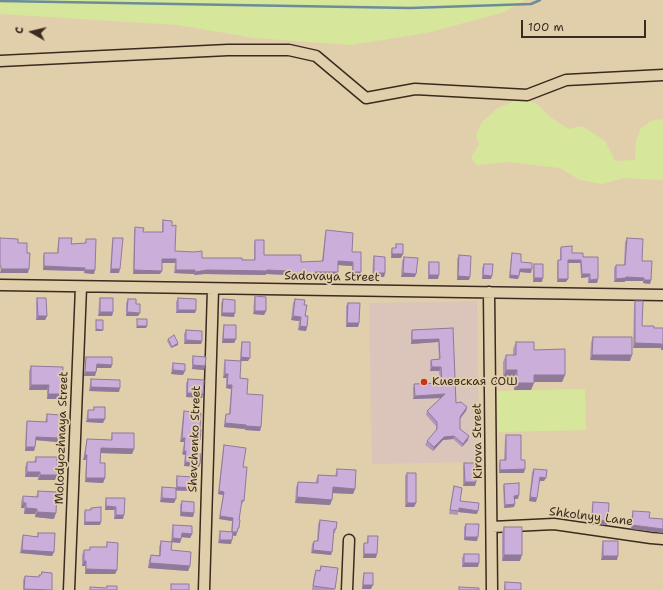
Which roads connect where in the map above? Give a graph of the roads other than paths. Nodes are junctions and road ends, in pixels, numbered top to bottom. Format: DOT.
graph roads {
  1 [pos="0,61"];
  2 [pos="663,75"];
  3 [pos="0,286"];
  4 [pos="81,287"];
  5 [pos="213,289"];
  6 [pos="489,292"];
  7 [pos="663,295"];
  8 [pos="492,527"];
  9 [pos="663,539"];
  10 [pos="349,540"];
  11 [pos="69,590"];
  12 [pos="204,590"];
  13 [pos="347,590"];
  14 [pos="492,590"];
  1 -- 2 [label="street"];
  3 -- 4 [label="street, Sadovaya Street"];
  4 -- 5 [label="street, Sadovaya Street"];
  4 -- 11 [label="street, Molodyozhnaya Street"];
  5 -- 6 [label="street, Sadovaya Street"];
  5 -- 12 [label="street, Shevchenko Street"];
  6 -- 7 [label="street, Sadovaya Street"];
  6 -- 8 [label="street, Kirova Street"];
  8 -- 9 [label="street, Shkolnyy Lane"];
  8 -- 14 [label="street, Kirova Street"];
  10 -- 13 [label="street"];
}
